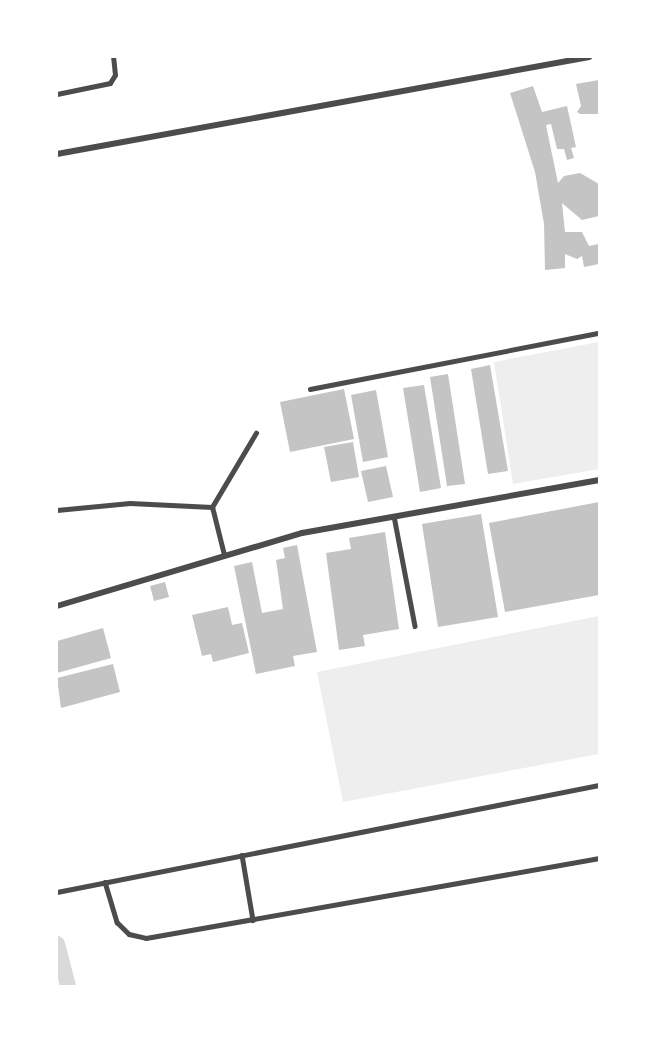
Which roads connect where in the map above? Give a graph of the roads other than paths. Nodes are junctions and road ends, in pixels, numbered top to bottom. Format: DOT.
graph roads {
  1 [pos="113,57"];
  2 [pos="589,57"];
  3 [pos="57,94"];
  4 [pos="57,154"];
  5 [pos="599,333"];
  6 [pos="310,389"];
  7 [pos="256,433"];
  8 [pos="599,480"];
  9 [pos="212,507"];
  10 [pos="57,510"];
  11 [pos="394,516"];
  12 [pos="224,555"];
  13 [pos="57,606"];
  14 [pos="415,626"];
  15 [pos="599,785"];
  16 [pos="242,855"];
  17 [pos="599,858"];
  18 [pos="105,882"];
  19 [pos="57,892"];
  20 [pos="253,920"];
  1 -- 3 [label="lane"];
  2 -- 4 [label="street"];
  5 -- 6 [label="lane"];
  7 -- 9 [label="lane"];
  8 -- 11 [label="street"];
  9 -- 10 [label="lane"];
  9 -- 12 [label="lane"];
  11 -- 12 [label="street"];
  11 -- 14 [label="lane"];
  12 -- 13 [label="street"];
  15 -- 16 [label="lane"];
  16 -- 18 [label="lane"];
  16 -- 20 [label="lane"];
  17 -- 20 [label="lane"];
  18 -- 19 [label="lane"];
  18 -- 20 [label="lane"];
}
